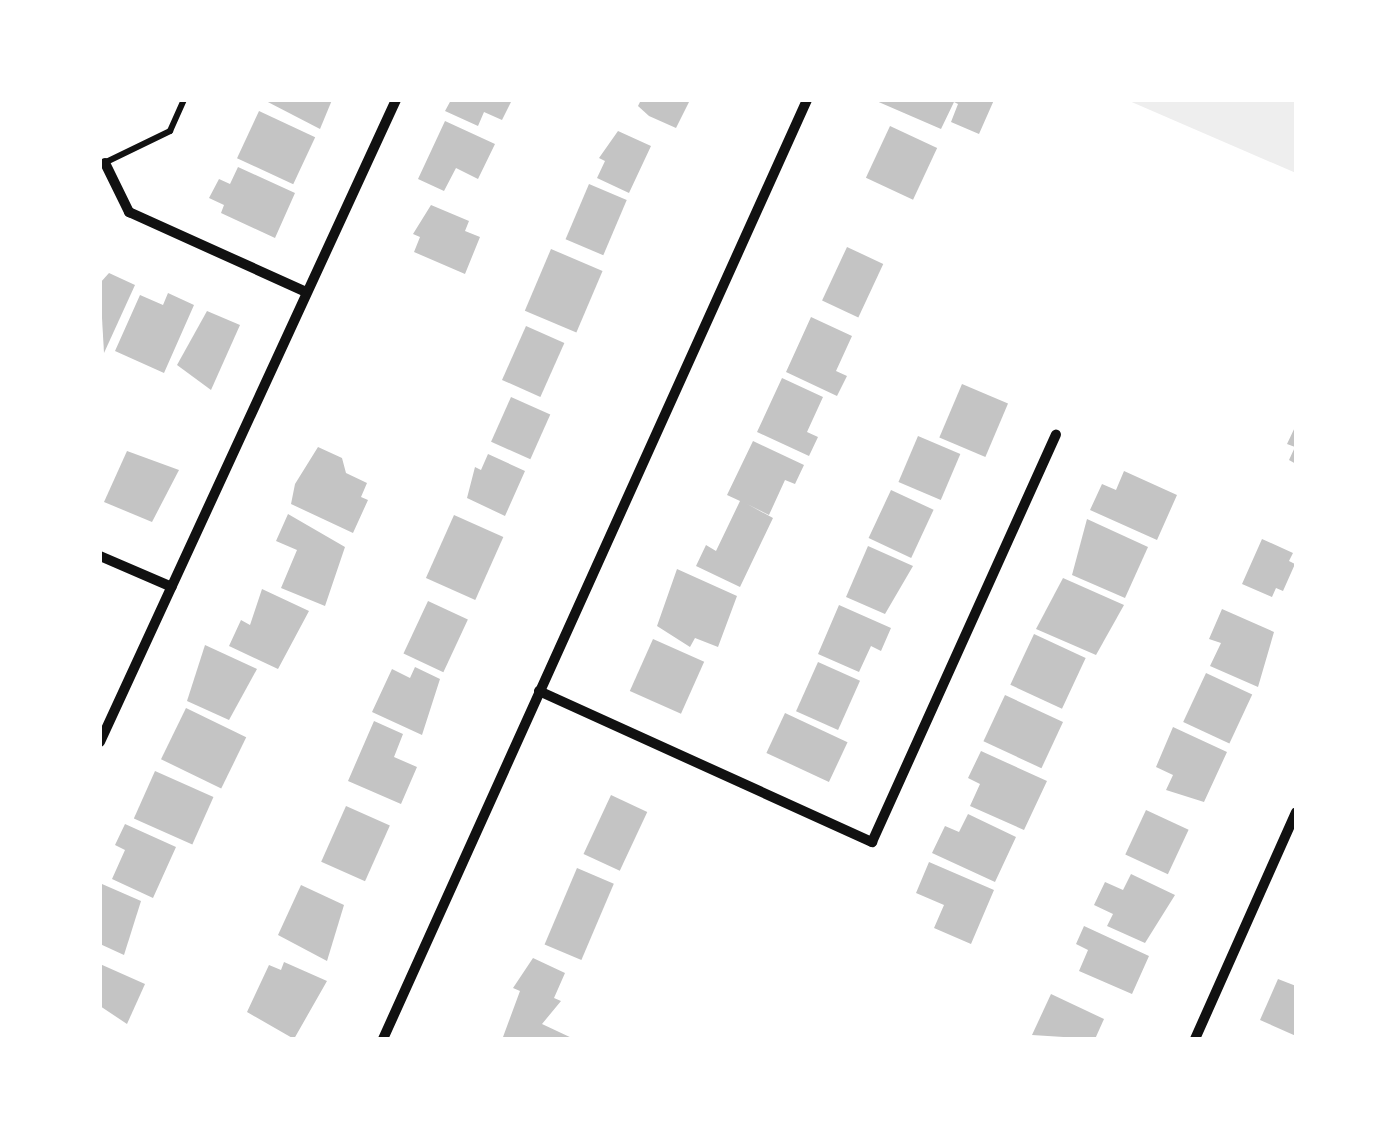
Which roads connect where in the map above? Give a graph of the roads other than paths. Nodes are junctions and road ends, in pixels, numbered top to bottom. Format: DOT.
graph roads {
  1 [pos="184,100"];
  2 [pos="396,100"];
  3 [pos="807,100"];
  4 [pos="102,164"];
  5 [pos="306,292"];
  6 [pos="1056,435"];
  7 [pos="100,556"];
  8 [pos="172,587"];
  9 [pos="539,691"];
  10 [pos="100,742"];
  11 [pos="1296,812"];
  12 [pos="382,1039"];
  13 [pos="1196,1039"];
  1 -- 4 [label="lane"];
  2 -- 5 [label="street"];
  3 -- 9 [label="street"];
  4 -- 5 [label="street"];
  5 -- 8 [label="street"];
  6 -- 9 [label="street"];
  7 -- 8 [label="street"];
  8 -- 10 [label="street"];
  9 -- 12 [label="street"];
  11 -- 13 [label="street"];
}
